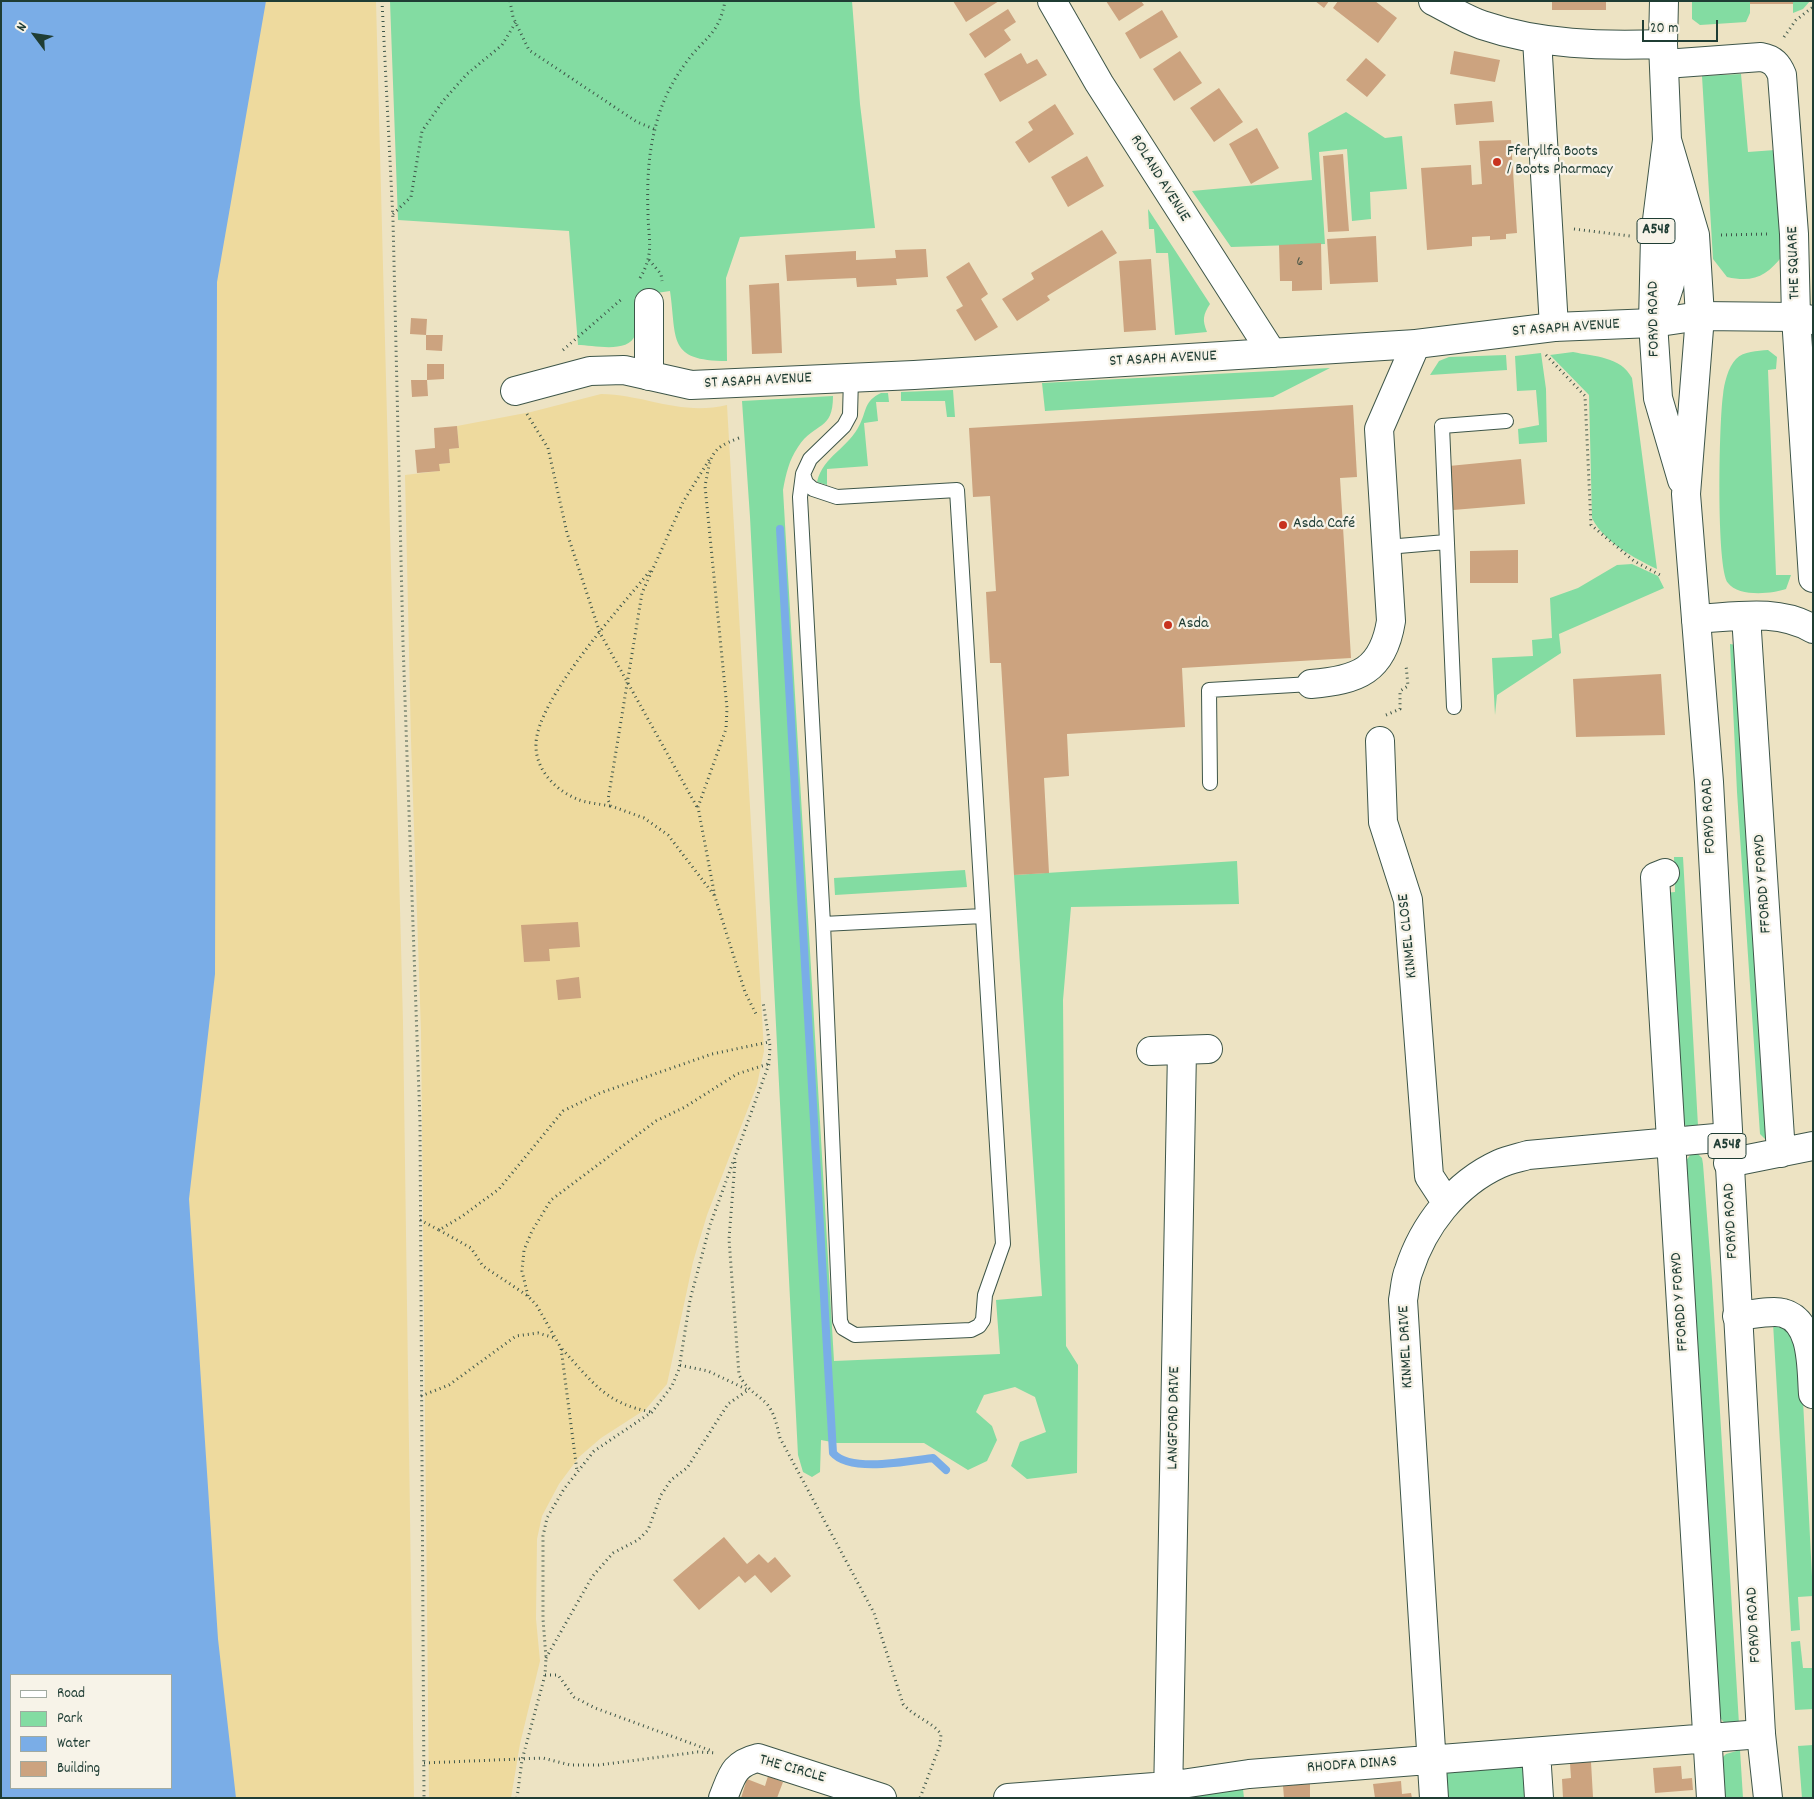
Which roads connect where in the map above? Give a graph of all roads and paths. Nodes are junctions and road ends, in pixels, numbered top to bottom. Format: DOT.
graph roads {
  1 [pos="382,1"];
  2 [pos="510,1"];
  3 [pos="725,1"];
  4 [pos="1052,1"];
  5 [pos="1434,1"];
  6 [pos="1664,1"];
  7 [pos="1813,7"];
  8 [pos="516,22"];
  9 [pos="1538,39"];
  10 [pos="1664,54"];
  11 [pos="1769,58"];
  12 [pos="654,129"];
  13 [pos="1667,140"];
  14 [pos="392,214"];
  15 [pos="637,294"];
  16 [pos="1700,316"];
  17 [pos="1805,319"];
  18 [pos="1653,323"];
  19 [pos="1554,327"];
  20 [pos="1523,331"];
  21 [pos="1416,344"];
  22 [pos="1272,353"];
  23 [pos="558,354"];
  24 [pos="650,376"];
  25 [pos="851,378"];
  26 [pos="521,402"];
  27 [pos="1506,421"];
  28 [pos="739,438"];
  29 [pos="711,457"];
  30 [pos="802,474"];
  31 [pos="1686,494"];
  32 [pos="1446,542"];
  33 [pos="1386,547"];
  34 [pos="653,567"];
  35 [pos="1662,576"];
  36 [pos="1813,578"];
  37 [pos="1813,585"];
  38 [pos="1746,616"];
  39 [pos="1696,619"];
  40 [pos="1807,626"];
  41 [pos="600,633"];
  42 [pos="1388,641"];
  43 [pos="627,683"];
  44 [pos="1311,684"];
  45 [pos="1454,707"];
  46 [pos="1380,741"];
  47 [pos="1210,783"];
  48 [pos="611,806"];
  49 [pos="698,807"];
  50 [pos="1666,872"];
  51 [pos="715,897"];
  52 [pos="983,916"];
  53 [pos="823,924"];
  54 [pos="763,1002"];
  55 [pos="756,1014"];
  56 [pos="769,1042"];
  57 [pos="1151,1051"];
  58 [pos="769,1064"];
  59 [pos="1727,1136"];
  60 [pos="1671,1143"];
  61 [pos="1813,1146"];
  62 [pos="1781,1153"];
  63 [pos="735,1157"];
  64 [pos="1728,1163"];
  65 [pos="1446,1202"];
  66 [pos="420,1220"];
  67 [pos="439,1230"];
  68 [pos="528,1296"];
  69 [pos="1737,1316"];
  70 [pos="556,1338"];
  71 [pos="561,1348"];
  72 [pos="679,1365"];
  73 [pos="748,1390"];
  74 [pos="1813,1394"];
  75 [pos="421,1396"];
  76 [pos="652,1412"];
  77 [pos="577,1472"];
  78 [pos="546,1658"];
  79 [pos="545,1675"];
  80 [pos="1762,1734"];
  81 [pos="1708,1739"];
  82 [pos="712,1751"];
  83 [pos="1536,1752"];
  84 [pos="522,1760"];
  85 [pos="1433,1760"];
  86 [pos="424,1763"];
  87 [pos="738,1767"];
  88 [pos="1249,1786"];
  89 [pos="1168,1792"];
  90 [pos="424,1798"];
  91 [pos="517,1798"];
  92 [pos="723,1798"];
  93 [pos="882,1798"];
  94 [pos="920,1798"];
  95 [pos="1008,1798"];
  96 [pos="1434,1798"];
  97 [pos="1539,1798"];
  98 [pos="1712,1798"];
  99 [pos="1768,1798"];
  1 -- 14 [label="path"];
  2 -- 8 [label="path"];
  3 -- 12 [label="path"];
  4 -- 22 [label="street, ROLAND AVENUE"];
  5 -- 9 [label="street"];
  6 -- 10 [label="street, A548"];
  7 -- 11 [label="path"];
  8 -- 12 [label="path"];
  8 -- 14 [label="path"];
  9 -- 10 [label="street"];
  9 -- 19 [label="street"];
  10 -- 11 [label="street"];
  10 -- 13 [label="street, A548"];
  11 -- 17 [label="street, THE SQUARE"];
  12 -- 15 [label="path"];
  13 -- 16 [label="street, A548"];
  13 -- 18 [label="street"];
  14 -- 66 [label="path"];
  15 -- 23 [label="path"];
  15 -- 24 [label="street"];
  16 -- 17 [label="street, ST ASAPH AVENUE"];
  16 -- 18 [label="street, ST ASAPH AVENUE"];
  16 -- 31 [label="street"];
  17 -- 36 [label="street, THE SQUARE"];
  18 -- 19 [label="street, ST ASAPH AVENUE"];
  18 -- 31 [label="street, FORYD ROAD / A548"];
  19 -- 20 [label="street, ST ASAPH AVENUE"];
  20 -- 21 [label="street, ST ASAPH AVENUE"];
  20 -- 35 [label="path"];
  21 -- 22 [label="street, ST ASAPH AVENUE"];
  21 -- 33 [label="street"];
  22 -- 25 [label="street, ST ASAPH AVENUE"];
  24 -- 25 [label="street, ST ASAPH AVENUE"];
  24 -- 26 [label="street, ST ASAPH AVENUE"];
  25 -- 30 [label="lane"];
  26 -- 41 [label="path"];
  27 -- 32 [label="lane"];
  28 -- 29 [label="path"];
  29 -- 34 [label="path"];
  29 -- 49 [label="path"];
  30 -- 52 [label="lane"];
  30 -- 53 [label="lane"];
  31 -- 39 [label="street, FORYD ROAD / A548"];
  32 -- 33 [label="lane"];
  32 -- 45 [label="lane"];
  33 -- 42 [label="street"];
  34 -- 41 [label="path"];
  34 -- 43 [label="path"];
  37 -- 40 [label="street"];
  38 -- 39 [label="street"];
  38 -- 40 [label="street"];
  38 -- 62 [label="street, FFORDD Y FORYD"];
  39 -- 59 [label="street, FORYD ROAD / A548"];
  41 -- 43 [label="path"];
  41 -- 48 [label="path"];
  42 -- 44 [label="street"];
  42 -- 46 [label="path"];
  43 -- 48 [label="path"];
  43 -- 49 [label="path"];
  44 -- 47 [label="lane"];
  46 -- 65 [label="street, KINMEL CLOSE"];
  48 -- 51 [label="path"];
  49 -- 51 [label="path"];
  50 -- 60 [label="street, FFORDD Y FORYD"];
  51 -- 55 [label="path"];
  52 -- 53 [label="lane"];
  52 -- 53 [label="lane"];
  54 -- 56 [label="path"];
  56 -- 58 [label="path"];
  56 -- 67 [label="path"];
  57 -- 89 [label="street, LANGFORD DRIVE"];
  58 -- 63 [label="path"];
  58 -- 68 [label="path"];
  59 -- 60 [label="street, KINMEL DRIVE"];
  59 -- 64 [label="street, FORYD ROAD / A548"];
  60 -- 65 [label="street, KINMEL DRIVE"];
  60 -- 81 [label="street, FFORDD Y FORYD"];
  61 -- 62 [label="street"];
  62 -- 64 [label="street"];
  63 -- 72 [label="path"];
  63 -- 73 [label="path"];
  64 -- 69 [label="street, FORYD ROAD / A548"];
  65 -- 85 [label="street, KINMEL DRIVE"];
  66 -- 67 [label="path"];
  66 -- 75 [label="path"];
  67 -- 68 [label="path"];
  68 -- 70 [label="path"];
  69 -- 74 [label="street"];
  69 -- 80 [label="street, FORYD ROAD / A548"];
  70 -- 71 [label="path"];
  70 -- 75 [label="path"];
  71 -- 76 [label="path"];
  71 -- 77 [label="path"];
  72 -- 73 [label="path"];
  72 -- 76 [label="path"];
  73 -- 78 [label="path"];
  73 -- 94 [label="path"];
  75 -- 86 [label="path"];
  76 -- 77 [label="path"];
  77 -- 78 [label="path"];
  78 -- 79 [label="path"];
  79 -- 82 [label="path"];
  79 -- 84 [label="path"];
  80 -- 81 [label="street, RHODFA DINAS"];
  80 -- 99 [label="street, FORYD ROAD / A548"];
  81 -- 83 [label="street, RHODFA DINAS"];
  81 -- 98 [label="street, FFORDD Y FORYD"];
  82 -- 84 [label="path"];
  82 -- 87 [label="path"];
  83 -- 85 [label="street, RHODFA DINAS"];
  83 -- 97 [label="street"];
  84 -- 86 [label="path"];
  84 -- 91 [label="path"];
  85 -- 88 [label="street, RHODFA DINAS"];
  85 -- 96 [label="street, KINMEL DRIVE"];
  86 -- 90 [label="path"];
  87 -- 92 [label="street, THE CIRCLE"];
  87 -- 93 [label="street, THE CIRCLE"];
  88 -- 89 [label="street, RHODFA DINAS"];
  89 -- 95 [label="street"];
}
